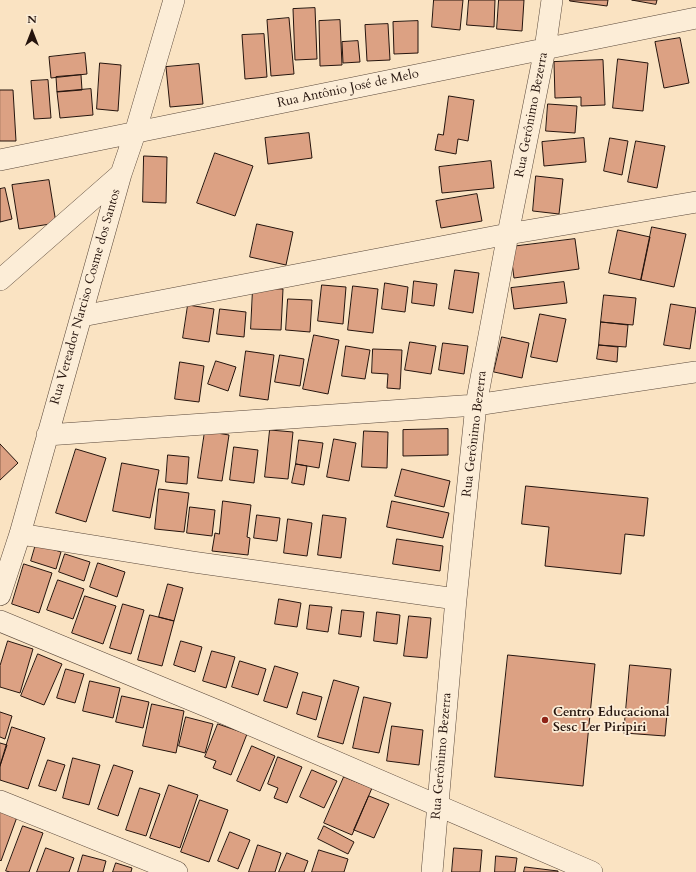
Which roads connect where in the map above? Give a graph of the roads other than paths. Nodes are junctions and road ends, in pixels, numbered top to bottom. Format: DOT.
graph roads {
  1 [pos="174,0"];
  2 [pos="552,0"];
  3 [pos="696,18"];
  4 [pos="545,48"];
  5 [pos="135,132"];
  6 [pos="0,160"];
  7 [pos="122,174"];
  8 [pos="696,202"];
  9 [pos="508,234"];
  10 [pos="0,280"];
  11 [pos="82,316"];
  12 [pos="696,372"];
  13 [pos="476,405"];
  14 [pos="47,435"];
  15 [pos="20,534"];
  16 [pos="0,595"];
  17 [pos="456,600"];
  18 [pos="0,621"];
  19 [pos="0,801"];
  20 [pos="438,806"];
  21 [pos="177,872"];
  22 [pos="432,872"];
  23 [pos="592,872"];
  1 -- 5 [label="street, Rua Vereador Narciso Cosme dos Santos"];
  2 -- 4 [label="street, Rua Gerônimo Bezerra"];
  3 -- 4 [label="street, Rua Antônio José de Melo"];
  4 -- 5 [label="street, Rua Antônio José de Melo"];
  4 -- 9 [label="street, Rua Gerônimo Bezerra"];
  5 -- 6 [label="street, Rua Antônio José de Melo"];
  5 -- 7 [label="street, Rua Vereador Narciso Cosme dos Santos"];
  7 -- 10 [label="street"];
  7 -- 11 [label="street, Rua Vereador Narciso Cosme dos Santos"];
  8 -- 9 [label="street"];
  9 -- 11 [label="street"];
  9 -- 13 [label="street, Rua Gerônimo Bezerra"];
  11 -- 14 [label="street, Rua Vereador Narciso Cosme dos Santos"];
  12 -- 13 [label="street"];
  13 -- 14 [label="street"];
  13 -- 17 [label="street, Rua Gerônimo Bezerra"];
  14 -- 15 [label="street, Rua Vereador Narciso Cosme dos Santos"];
  15 -- 16 [label="street, Rua Vereador Narciso Cosme dos Santos"];
  15 -- 17 [label="street"];
  17 -- 20 [label="street, Rua Gerônimo Bezerra"];
  18 -- 20 [label="street"];
  19 -- 21 [label="street"];
  20 -- 22 [label="street, Rua Gerônimo Bezerra"];
  20 -- 23 [label="street"];
}
